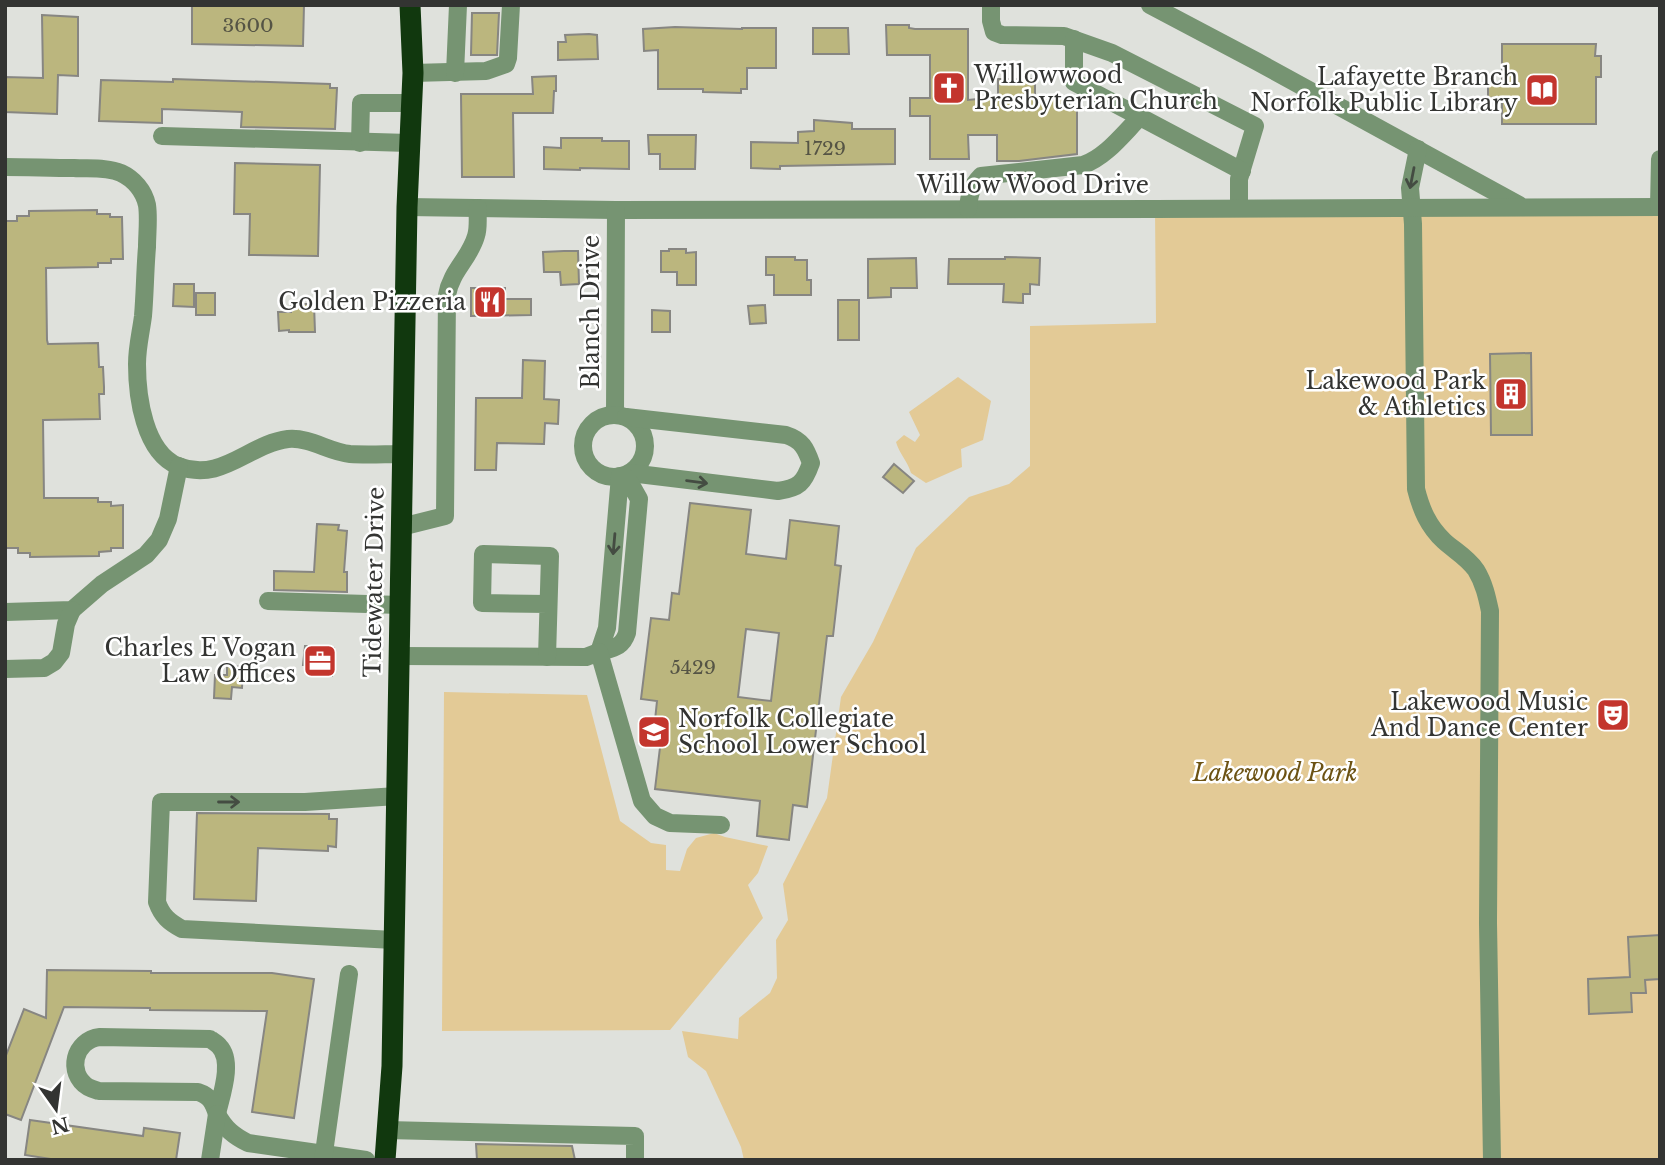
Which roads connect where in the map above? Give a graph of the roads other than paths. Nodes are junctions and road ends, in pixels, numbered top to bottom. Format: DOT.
graph roads {
  1 [pos="410,5"];
  2 [pos="458,5"];
  3 [pos="511,5"];
  4 [pos="991,5"];
  5 [pos="1150,5"];
  6 [pos="1074,39"];
  7 [pos="413,73"];
  8 [pos="455,73"];
  9 [pos="411,103"];
  10 [pos="1140,117"];
  11 [pos="162,136"];
  12 [pos="360,142"];
  13 [pos="409,143"];
  14 [pos="1418,149"];
  15 [pos="1660,159"];
  16 [pos="5,167"];
  17 [pos="1242,171"];
  18 [pos="407,207"];
  19 [pos="1523,207"];
  20 [pos="1659,207"];
  21 [pos="478,208"];
  22 [pos="1239,208"];
  23 [pos="1410,208"];
  24 [pos="968,209"];
  25 [pos="616,210"];
  26 [pos="621,416"];
  27 [pos="402,454"];
  28 [pos="179,466"];
  29 [pos="625,475"];
  30 [pos="401,527"];
  31 [pos="268,601"];
  32 [pos="548,604"];
  33 [pos="400,605"];
  34 [pos="72,610"];
  35 [pos="5,612"];
  36 [pos="599,652"];
  37 [pos="399,656"];
  38 [pos="547,657"];
  39 [pos="5,669"];
  40 [pos="397,796"];
  41 [pos="722,825"];
  42 [pos="394,940"];
  43 [pos="349,974"];
  44 [pos="217,1115"];
  45 [pos="387,1130"];
  46 [pos="324,1157"];
  47 [pos="210,1160"];
  48 [pos="366,1160"];
  49 [pos="384,1160"];
  50 [pos="635,1160"];
  51 [pos="1493,1160"];
  1 -- 7 [label="highway, Tidewater Drive"];
  2 -- 8 [label="street"];
  3 -- 8 [label="street"];
  4 -- 6 [label="street"];
  5 -- 14 [label="street"];
  6 -- 10 [label="street"];
  6 -- 17 [label="street"];
  7 -- 8 [label="street"];
  7 -- 9 [label="highway, Tidewater Drive"];
  9 -- 12 [label="street"];
  9 -- 13 [label="highway, Tidewater Drive"];
  10 -- 17 [label="street"];
  10 -- 24 [label="street"];
  11 -- 12 [label="street"];
  12 -- 13 [label="street"];
  13 -- 18 [label="highway, Tidewater Drive"];
  14 -- 19 [label="street"];
  14 -- 23 [label="street, one-way"];
  15 -- 20 [label="street"];
  16 -- 28 [label="street"];
  17 -- 22 [label="street"];
  18 -- 21 [label="street, Willow Wood Drive"];
  18 -- 27 [label="highway, Tidewater Drive"];
  19 -- 20 [label="street, Willow Wood Drive"];
  19 -- 23 [label="street, Willow Wood Drive"];
  21 -- 25 [label="street, Willow Wood Drive"];
  21 -- 30 [label="street"];
  22 -- 23 [label="street, Willow Wood Drive"];
  22 -- 24 [label="street, Willow Wood Drive"];
  23 -- 51 [label="street"];
  24 -- 25 [label="street, Willow Wood Drive"];
  25 -- 26 [label="street, Blanch Drive"];
  26 -- 29 [label="street"];
  26 -- 29 [label="street"];
  29 -- 26 [label="street, one-way"];
  27 -- 28 [label="street"];
  27 -- 30 [label="highway, Tidewater Drive"];
  28 -- 34 [label="street"];
  29 -- 36 [label="street"];
  30 -- 33 [label="highway, Tidewater Drive"];
  31 -- 33 [label="street"];
  32 -- 32 [label="street"];
  32 -- 38 [label="street"];
  33 -- 37 [label="highway, Tidewater Drive"];
  34 -- 35 [label="street"];
  34 -- 39 [label="street"];
  36 -- 38 [label="street"];
  36 -- 41 [label="street"];
  37 -- 38 [label="street"];
  37 -- 40 [label="highway, Tidewater Drive"];
  40 -- 42 [label="highway, Tidewater Drive"];
  42 -- 40 [label="street, one-way"];
  42 -- 45 [label="highway, Tidewater Drive"];
  43 -- 46 [label="street"];
  44 -- 44 [label="street"];
  44 -- 46 [label="street"];
  44 -- 47 [label="street"];
  45 -- 49 [label="highway, Tidewater Drive"];
  45 -- 50 [label="street"];
  46 -- 48 [label="street"];
}
